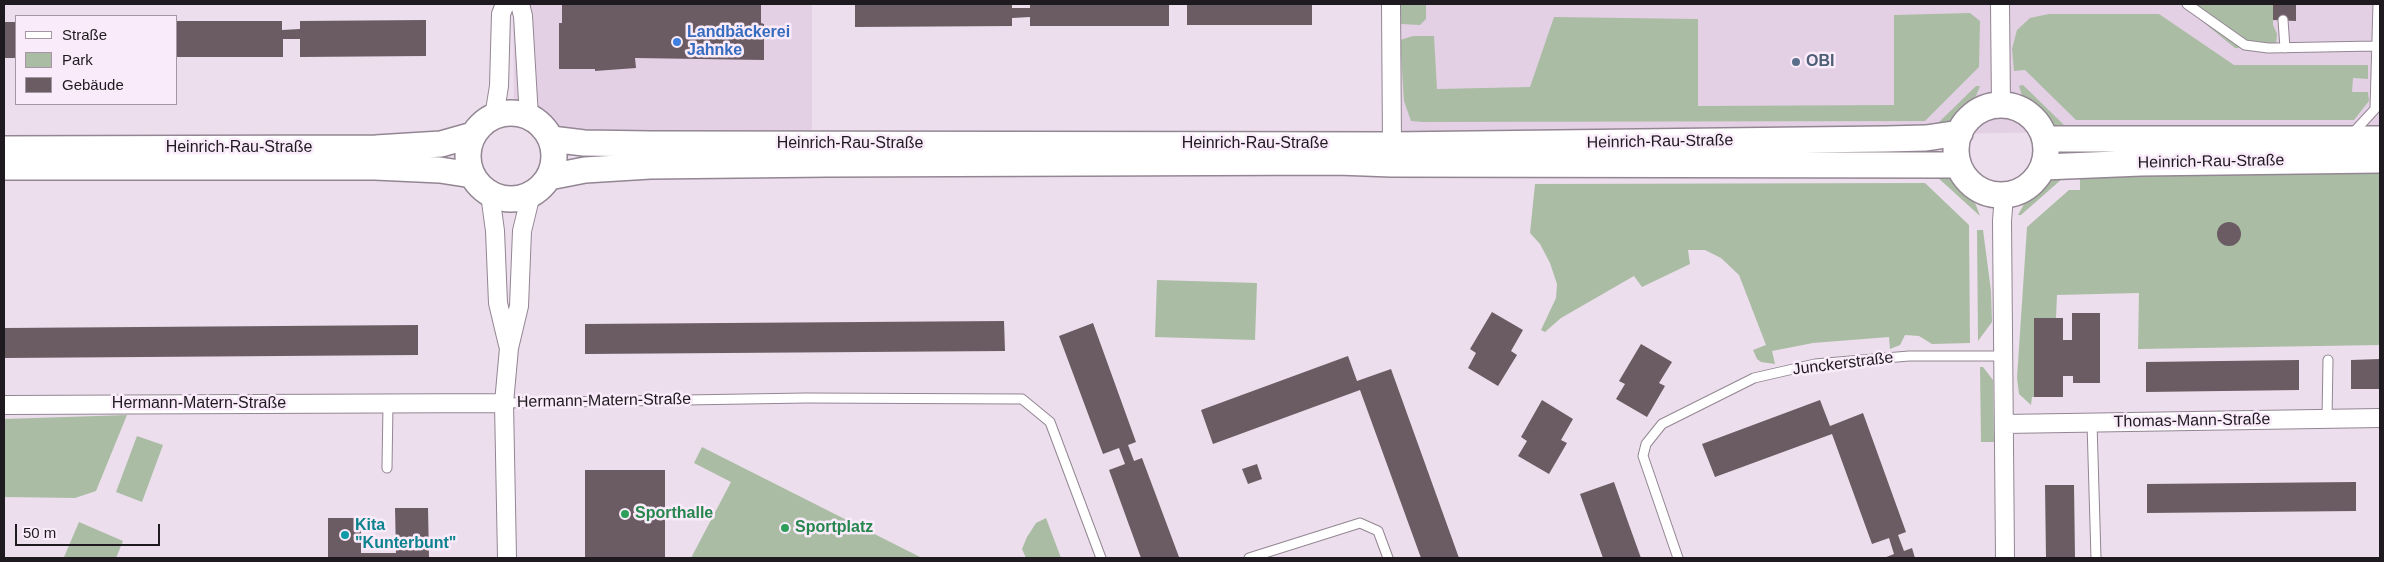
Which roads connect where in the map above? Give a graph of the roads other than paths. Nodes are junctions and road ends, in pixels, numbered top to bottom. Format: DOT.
graph roads {
  1 [pos="505,4"];
  2 [pos="520,4"];
  3 [pos="1391,4"];
  4 [pos="2000,4"];
  5 [pos="2187,4"];
  6 [pos="2378,4"];
  7 [pos="2283,20"];
  8 [pos="2376,46"];
  9 [pos="2285,48"];
  10 [pos="2378,68"];
  11 [pos="2001,105"];
  12 [pos="494,116"];
  13 [pos="529,117"];
  14 [pos="1960,133"];
  15 [pos="473,135"];
  16 [pos="2045,138"];
  17 [pos="551,139"];
  18 [pos="2346,139"];
  19 [pos="2380,139"];
  20 [pos="1392,145"];
  21 [pos="4,149"];
  22 [pos="2380,160"];
  23 [pos="1958,165"];
  24 [pos="4,167"];
  25 [pos="2043,167"];
  26 [pos="472,175"];
  27 [pos="549,177"];
  28 [pos="490,194"];
  29 [pos="532,194"];
  30 [pos="2004,195"];
  31 [pos="508,348"];
  32 [pos="2002,356"];
  33 [pos="2328,360"];
  34 [pos="504,403"];
  35 [pos="4,404"];
  36 [pos="388,404"];
  37 [pos="2380,418"];
  38 [pos="2327,419"];
  39 [pos="2092,423"];
  40 [pos="2004,424"];
  41 [pos="387,468"];
  42 [pos="506,558"];
  43 [pos="1101,558"];
  44 [pos="1250,558"];
  45 [pos="1388,558"];
  46 [pos="1678,558"];
  47 [pos="2005,558"];
  48 [pos="2096,558"];
  1 -- 12 [label="street"];
  2 -- 13 [label="street"];
  3 -- 20 [label="street"];
  4 -- 11 [label="street"];
  5 -- 9 [label="lane"];
  6 -- 8 [label="lane"];
  7 -- 9 [label="lane"];
  8 -- 9 [label="lane"];
  8 -- 10 [label="lane"];
  10 -- 18 [label="lane"];
  11 -- 14 [label="main road"];
  11 -- 16 [label="main road"];
  12 -- 13 [label="main road"];
  12 -- 15 [label="main road"];
  13 -- 17 [label="main road"];
  14 -- 20 [label="main road, Heinrich-Rau-Straße"];
  14 -- 23 [label="main road"];
  15 -- 21 [label="main road, Heinrich-Rau-Straße"];
  15 -- 26 [label="main road"];
  16 -- 18 [label="main road, Heinrich-Rau-Straße"];
  16 -- 25 [label="main road"];
  17 -- 20 [label="main road, Heinrich-Rau-Straße"];
  17 -- 27 [label="main road"];
  18 -- 19 [label="main road, Heinrich-Rau-Straße"];
  22 -- 25 [label="main road, Heinrich-Rau-Straße"];
  23 -- 27 [label="main road, Heinrich-Rau-Straße"];
  23 -- 30 [label="main road"];
  24 -- 26 [label="main road, Heinrich-Rau-Straße"];
  25 -- 30 [label="main road"];
  26 -- 28 [label="main road"];
  27 -- 29 [label="main road"];
  28 -- 29 [label="main road"];
  28 -- 31 [label="street"];
  29 -- 31 [label="street"];
  30 -- 32 [label="street"];
  31 -- 34 [label="street"];
  32 -- 40 [label="street"];
  32 -- 46 [label="lane, Junckerstraße"];
  33 -- 38 [label="lane"];
  34 -- 36 [label="street, Hermann-Matern-Straße"];
  34 -- 42 [label="street"];
  34 -- 43 [label="lane, Hermann-Matern-Straße"];
  35 -- 36 [label="street, Hermann-Matern-Straße"];
  36 -- 41 [label="lane"];
  37 -- 38 [label="street, Thomas-Mann-Straße"];
  38 -- 39 [label="street, Thomas-Mann-Straße"];
  39 -- 40 [label="street, Thomas-Mann-Straße"];
  39 -- 48 [label="lane"];
  40 -- 47 [label="street"];
  44 -- 45 [label="lane"];
}
